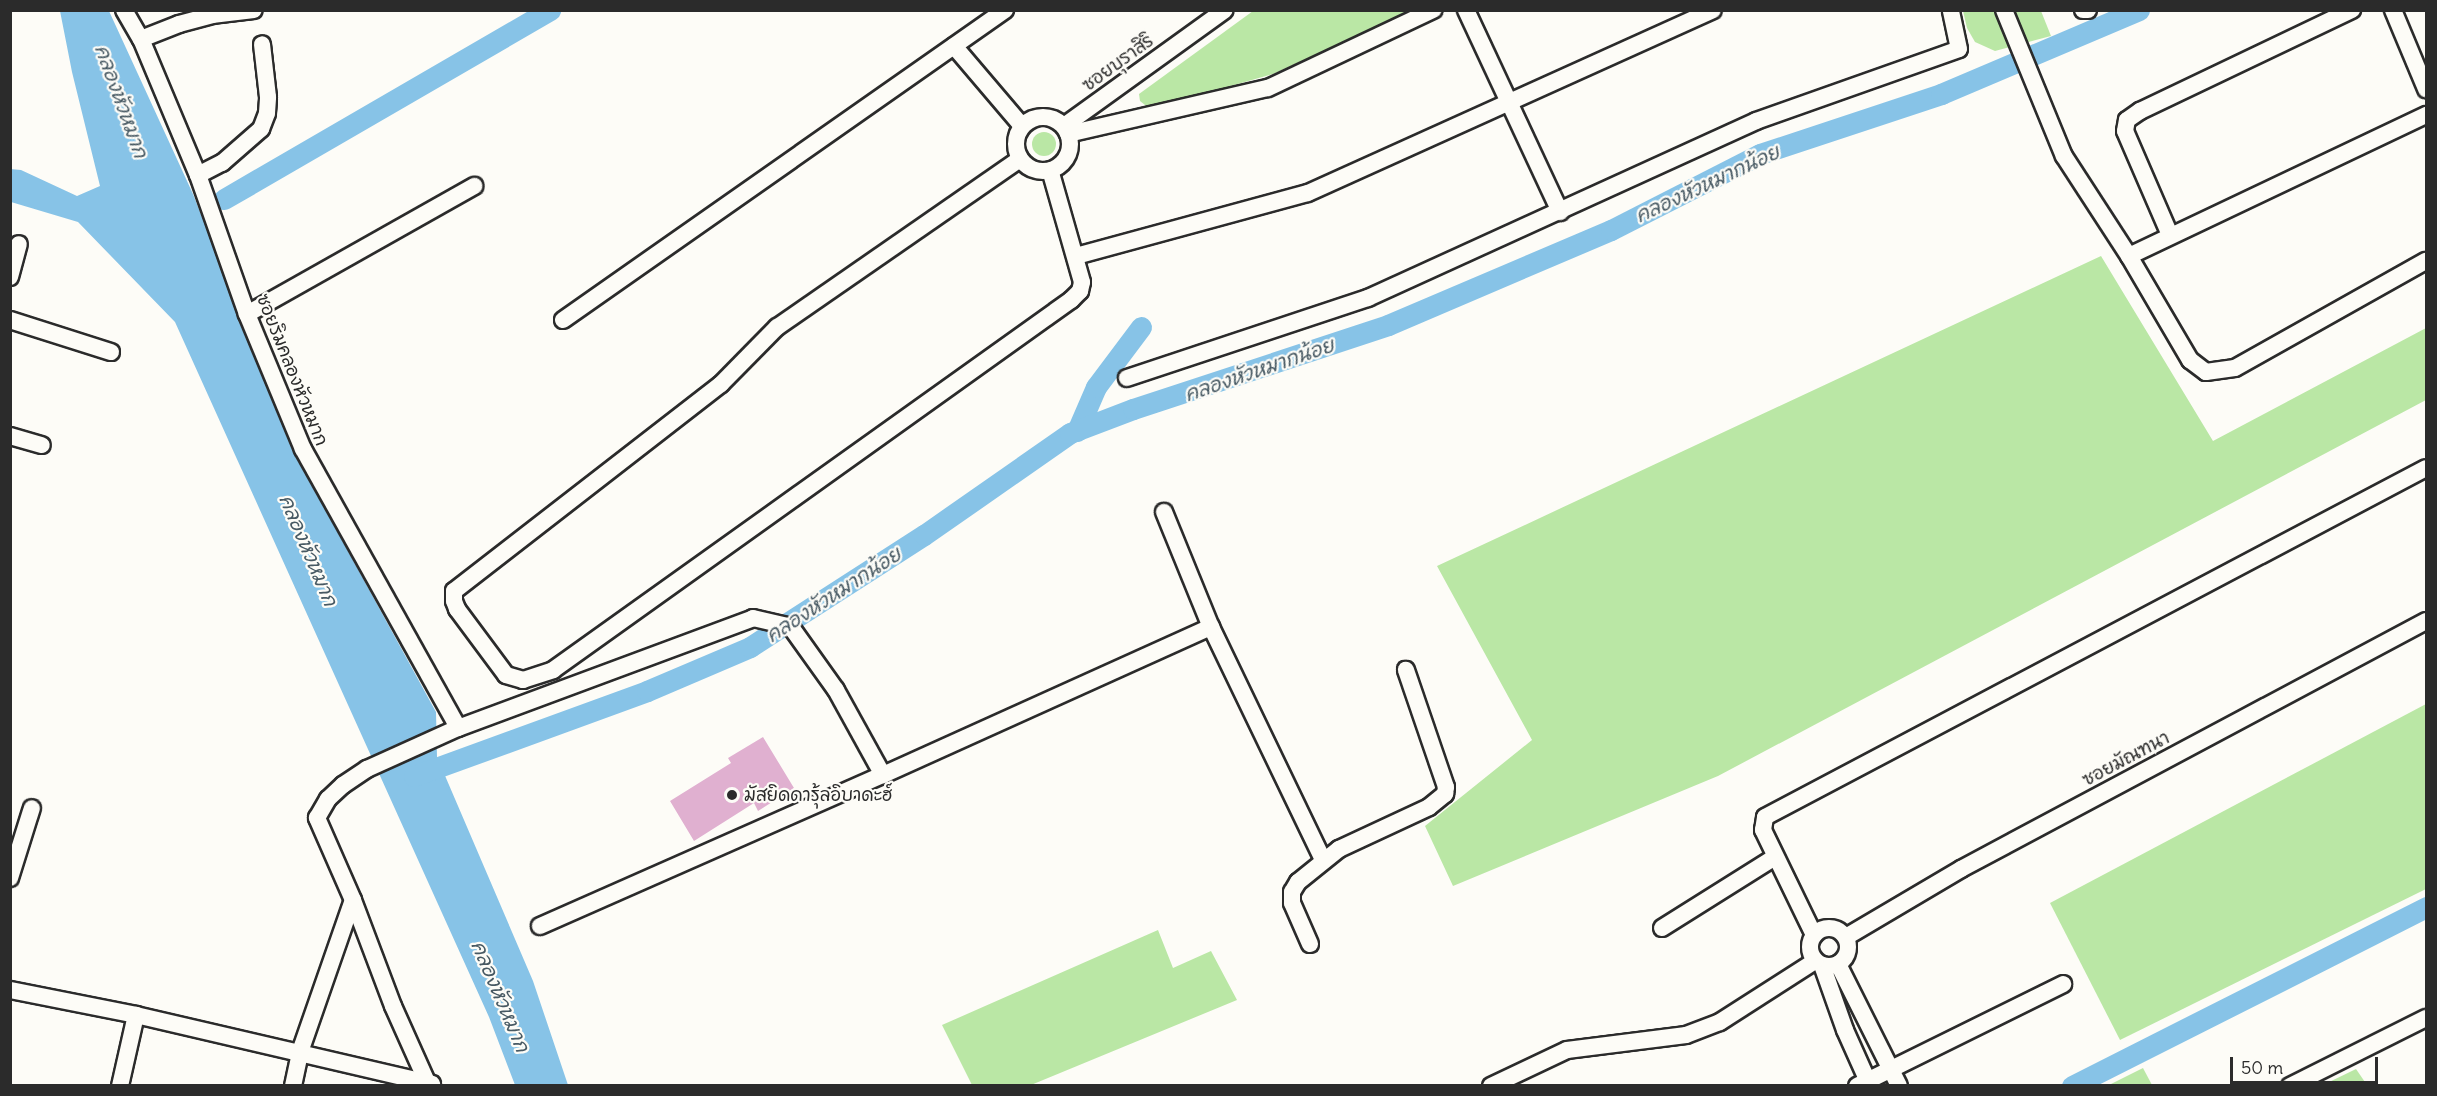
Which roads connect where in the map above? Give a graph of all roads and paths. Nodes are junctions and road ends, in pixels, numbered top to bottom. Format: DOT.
graph roads {
  1 [pos="124,10"];
  2 [pos="254,10"];
  3 [pos="1005,10"];
  4 [pos="1225,10"];
  5 [pos="1433,10"];
  6 [pos="1466,10"];
  7 [pos="1713,10"];
  8 [pos="1951,10"];
  9 [pos="2004,10"];
  10 [pos="2083,10"];
  11 [pos="2088,10"];
  12 [pos="2352,10"];
  13 [pos="2392,10"];
  14 [pos="141,39"];
  15 [pos="262,44"];
  16 [pos="954,46"];
  17 [pos="2427,89"];
  18 [pos="1509,101"];
  19 [pos="2427,115"];
  20 [pos="1022,126"];
  21 [pos="1066,130"];
  22 [pos="1020,159"];
  23 [pos="1050,170"];
  24 [pos="198,175"];
  25 [pos="474,186"];
  26 [pos="1560,212"];
  27 [pos="2170,235"];
  28 [pos="20,244"];
  29 [pos="1076,256"];
  30 [pos="2129,256"];
  31 [pos="2427,261"];
  32 [pos="10,278"];
  33 [pos="247,314"];
  34 [pos="10,320"];
  35 [pos="563,320"];
  36 [pos="111,352"];
  37 [pos="1127,378"];
  38 [pos="10,436"];
  39 [pos="42,445"];
  40 [pos="2427,468"];
  41 [pos="1164,512"];
  42 [pos="2427,621"];
  43 [pos="1210,627"];
  44 [pos="1406,670"];
  45 [pos="452,731"];
  46 [pos="883,775"];
  47 [pos="32,808"];
  48 [pos="1775,857"];
  49 [pos="1323,860"];
  50 [pos="10,878"];
  51 [pos="354,900"];
  52 [pos="540,926"];
  53 [pos="1662,928"];
  54 [pos="1814,935"];
  55 [pos="1846,937"];
  56 [pos="1310,944"];
  57 [pos="1825,964"];
  58 [pos="2063,984"];
  59 [pos="10,990"];
  60 [pos="136,1015"];
  61 [pos="2427,1018"];
  62 [pos="300,1052"];
  63 [pos="1890,1070"];
  64 [pos="431,1084"];
  65 [pos="1865,1084"];
  66 [pos="120,1086"];
  67 [pos="293,1086"];
  68 [pos="1491,1086"];
  69 [pos="1899,1086"];
  70 [pos="2289,1086"];
  1 -- 14 [label="street, ซอยริมคลองหัวหมาก"];
  2 -- 14 [label="street"];
  3 -- 16 [label="street"];
  4 -- 21 [label="street, ซอยบุราสิริ"];
  5 -- 21 [label="street"];
  6 -- 18 [label="street"];
  7 -- 18 [label="street"];
  8 -- 26 [label="street"];
  9 -- 30 [label="street"];
  10 -- 11 [label="street"];
  12 -- 27 [label="street"];
  13 -- 17 [label="street"];
  14 -- 24 [label="street, ซอยริมคลองหัวหมาก"];
  15 -- 24 [label="street"];
  16 -- 20 [label="street"];
  16 -- 35 [label="street"];
  18 -- 26 [label="street"];
  18 -- 29 [label="street"];
  19 -- 27 [label="street"];
  20 -- 21 [label="street"];
  20 -- 22 [label="street"];
  21 -- 23 [label="street"];
  22 -- 23 [label="street"];
  22 -- 29 [label="street"];
  23 -- 29 [label="street"];
  24 -- 33 [label="street, ซอยริมคลองหัวหมาก"];
  25 -- 33 [label="street"];
  26 -- 37 [label="street"];
  27 -- 30 [label="street"];
  28 -- 32 [label="street"];
  30 -- 31 [label="street"];
  33 -- 45 [label="street, ซอยริมคลองหัวหมาก"];
  34 -- 36 [label="street"];
  38 -- 39 [label="street"];
  40 -- 48 [label="street"];
  41 -- 43 [label="street"];
  42 -- 55 [label="street, ซอยมัณฑนา"];
  43 -- 46 [label="street"];
  43 -- 49 [label="street"];
  44 -- 49 [label="street"];
  45 -- 46 [label="street"];
  45 -- 51 [label="street"];
  46 -- 52 [label="street"];
  47 -- 50 [label="street"];
  48 -- 53 [label="street"];
  48 -- 54 [label="street"];
  49 -- 56 [label="street"];
  51 -- 62 [label="street"];
  51 -- 64 [label="street"];
  54 -- 55 [label="street"];
  54 -- 57 [label="street"];
  55 -- 57 [label="street"];
  57 -- 63 [label="street"];
  57 -- 65 [label="street"];
  57 -- 68 [label="street"];
  58 -- 63 [label="street"];
  59 -- 60 [label="street"];
  60 -- 62 [label="street"];
  60 -- 66 [label="street"];
  61 -- 70 [label="street"];
  62 -- 64 [label="street"];
  62 -- 67 [label="street"];
  63 -- 65 [label="street"];
  63 -- 69 [label="street"];
}
